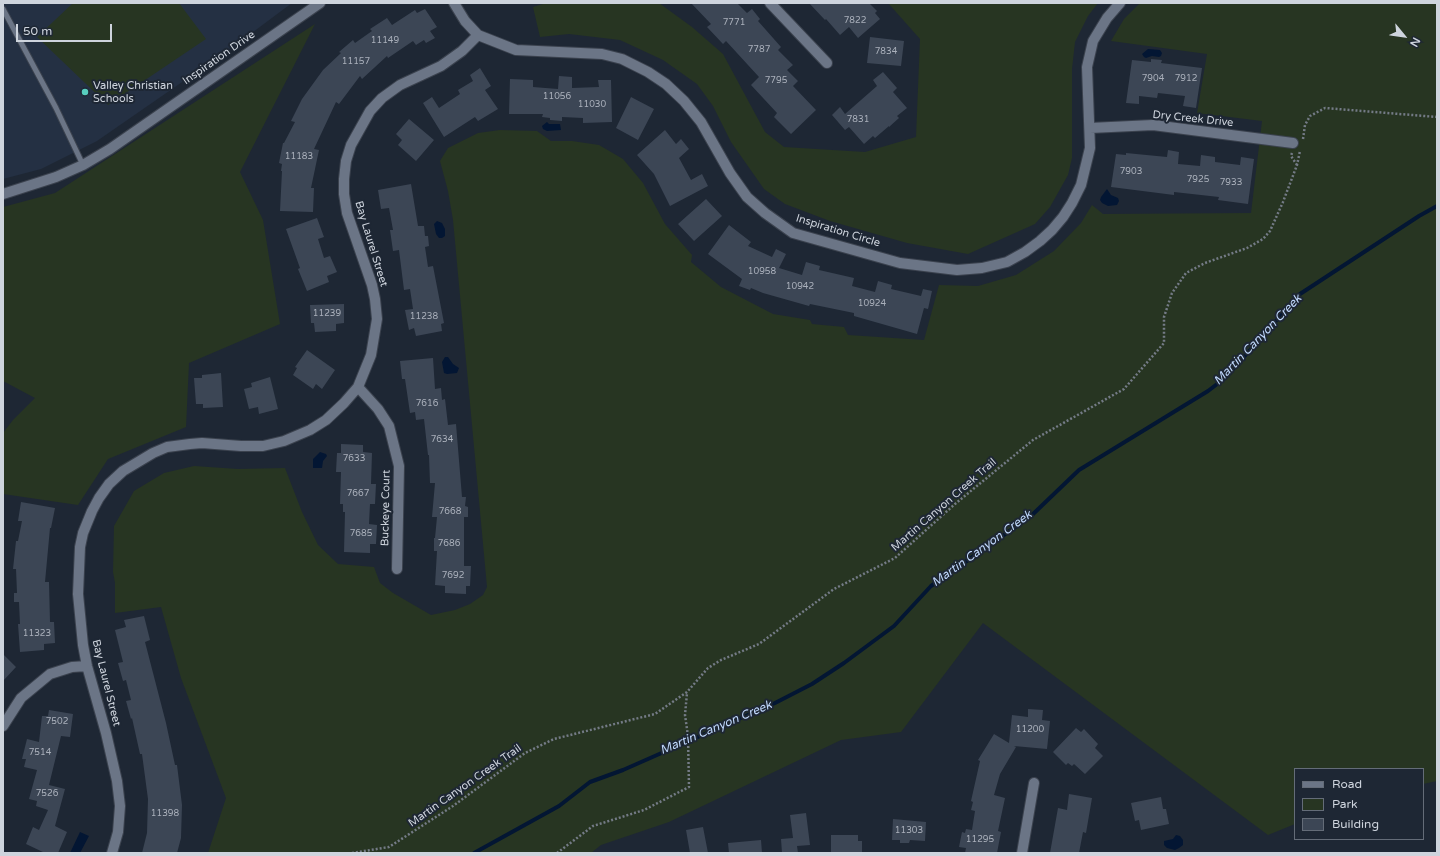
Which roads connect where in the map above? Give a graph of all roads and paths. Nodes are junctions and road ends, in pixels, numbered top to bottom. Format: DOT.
graph roads {
  1 [pos="320,3"];
  2 [pos="454,3"];
  3 [pos="770,3"];
  4 [pos="1120,3"];
  5 [pos="3,9"];
  6 [pos="478,35"];
  7 [pos="827,63"];
  8 [pos="1437,117"];
  9 [pos="1090,128"];
  10 [pos="1298,145"];
  11 [pos="83,165"];
  12 [pos="3,194"];
  13 [pos="358,387"];
  14 [pos="397,569"];
  15 [pos="87,666"];
  16 [pos="687,692"];
  17 [pos="3,726"];
  18 [pos="1034,783"];
  19 [pos="112,853"];
  20 [pos="352,853"];
  21 [pos="557,853"];
  22 [pos="1022,853"];
  1 -- 11 [label="street, Inspiration Drive"];
  2 -- 6 [label="street, Inspiration Circle"];
  3 -- 7 [label="street"];
  4 -- 9 [label="street, Inspiration Circle"];
  5 -- 11 [label="lane"];
  6 -- 9 [label="street, Inspiration Circle"];
  6 -- 13 [label="street, Bay Laurel Street"];
  8 -- 10 [label="path, Martin Canyon Creek Trail"];
  9 -- 10 [label="street, Dry Creek Drive"];
  10 -- 16 [label="path, Martin Canyon Creek Trail"];
  11 -- 12 [label="street, Inspiration Drive"];
  13 -- 14 [label="street, Buckeye Court"];
  13 -- 15 [label="street, Bay Laurel Street"];
  15 -- 17 [label="street"];
  15 -- 19 [label="street, Bay Laurel Street"];
  16 -- 20 [label="path, Martin Canyon Creek Trail"];
  16 -- 21 [label="path"];
  18 -- 22 [label="street"];
}
